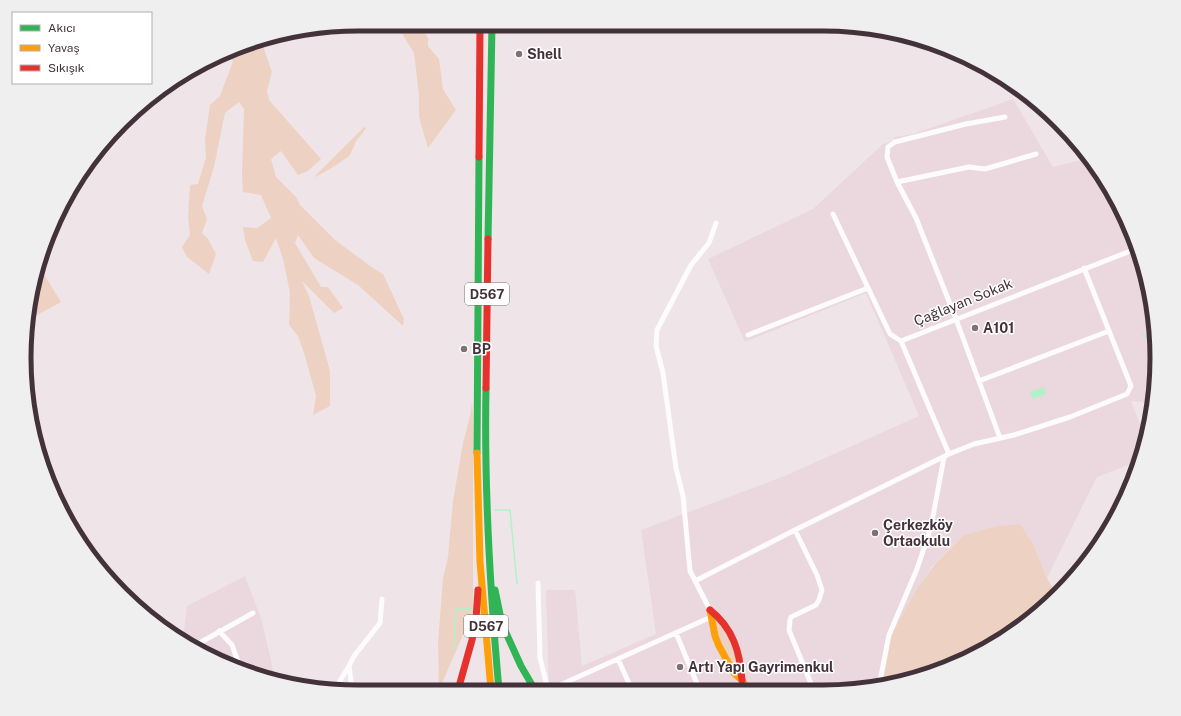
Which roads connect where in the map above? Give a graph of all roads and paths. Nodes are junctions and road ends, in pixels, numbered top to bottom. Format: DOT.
graph roads {
  1 [pos="480,31"];
  2 [pos="492,31"];
  3 [pos="1004,117"];
  4 [pos="1036,154"];
  5 [pos="897,182"];
  6 [pos="833,214"];
  7 [pos="716,223"];
  8 [pos="1132,250"];
  9 [pos="1084,268"];
  10 [pos="868,288"];
  11 [pos="956,319"];
  12 [pos="1109,331"];
  13 [pos="748,335"];
  14 [pos="900,341"];
  15 [pos="979,381"];
  16 [pos="1000,438"];
  17 [pos="950,454"];
  18 [pos="944,456"];
  19 [pos="885,479"];
  20 [pos="887,485"];
  21 [pos="794,530"];
  22 [pos="480,562"];
  23 [pos="490,563"];
  24 [pos="695,580"];
  25 [pos="538,583"];
  26 [pos="382,599"];
  27 [pos="252,614"];
  28 [pos="710,614"];
  29 [pos="219,631"];
  30 [pos="676,633"];
  31 [pos="198,643"];
  32 [pos="618,659"];
  33 [pos="238,662"];
  34 [pos="349,666"];
  35 [pos="742,680"];
  36 [pos="880,680"];
  37 [pos="338,684"];
  38 [pos="351,685"];
  39 [pos="459,685"];
  40 [pos="491,685"];
  41 [pos="499,685"];
  42 [pos="532,685"];
  43 [pos="548,685"];
  44 [pos="560,685"];
  45 [pos="630,685"];
  46 [pos="698,685"];
  47 [pos="745,685"];
  48 [pos="811,685"];
  1 -- 22 [label="main road, D567"];
  2 -- 23 [label="main road, D567"];
  3 -- 5 [label="street"];
  4 -- 5 [label="street"];
  5 -- 11 [label="street"];
  6 -- 10 [label="street"];
  7 -- 24 [label="street"];
  8 -- 9 [label="street, Çağlayan Sokak"];
  9 -- 11 [label="street, Çağlayan Sokak"];
  9 -- 12 [label="street"];
  10 -- 13 [label="street"];
  10 -- 14 [label="street"];
  11 -- 14 [label="street, Çağlayan Sokak"];
  11 -- 15 [label="street"];
  12 -- 15 [label="street"];
  12 -- 16 [label="street"];
  14 -- 17 [label="street, Çağlayan Sokak"];
  15 -- 16 [label="street"];
  16 -- 17 [label="street"];
  17 -- 18 [label="street"];
  18 -- 20 [label="street"];
  18 -- 36 [label="street"];
  19 -- 20 [label="street"];
  20 -- 21 [label="street"];
  21 -- 24 [label="street"];
  21 -- 48 [label="street"];
  22 -- 39 [label="main road"];
  22 -- 40 [label="main road, D567"];
  23 -- 41 [label="main road, D567"];
  23 -- 42 [label="main road"];
  24 -- 28 [label="street"];
  25 -- 43 [label="street"];
  26 -- 34 [label="street"];
  27 -- 29 [label="street"];
  28 -- 30 [label="street"];
  28 -- 35 [label="main road"];
  28 -- 35 [label="main road"];
  29 -- 31 [label="street"];
  29 -- 33 [label="street"];
  30 -- 32 [label="street"];
  30 -- 46 [label="street"];
  32 -- 44 [label="street"];
  32 -- 45 [label="street"];
  34 -- 37 [label="street"];
  34 -- 38 [label="street"];
  35 -- 47 [label="main road"];
}
